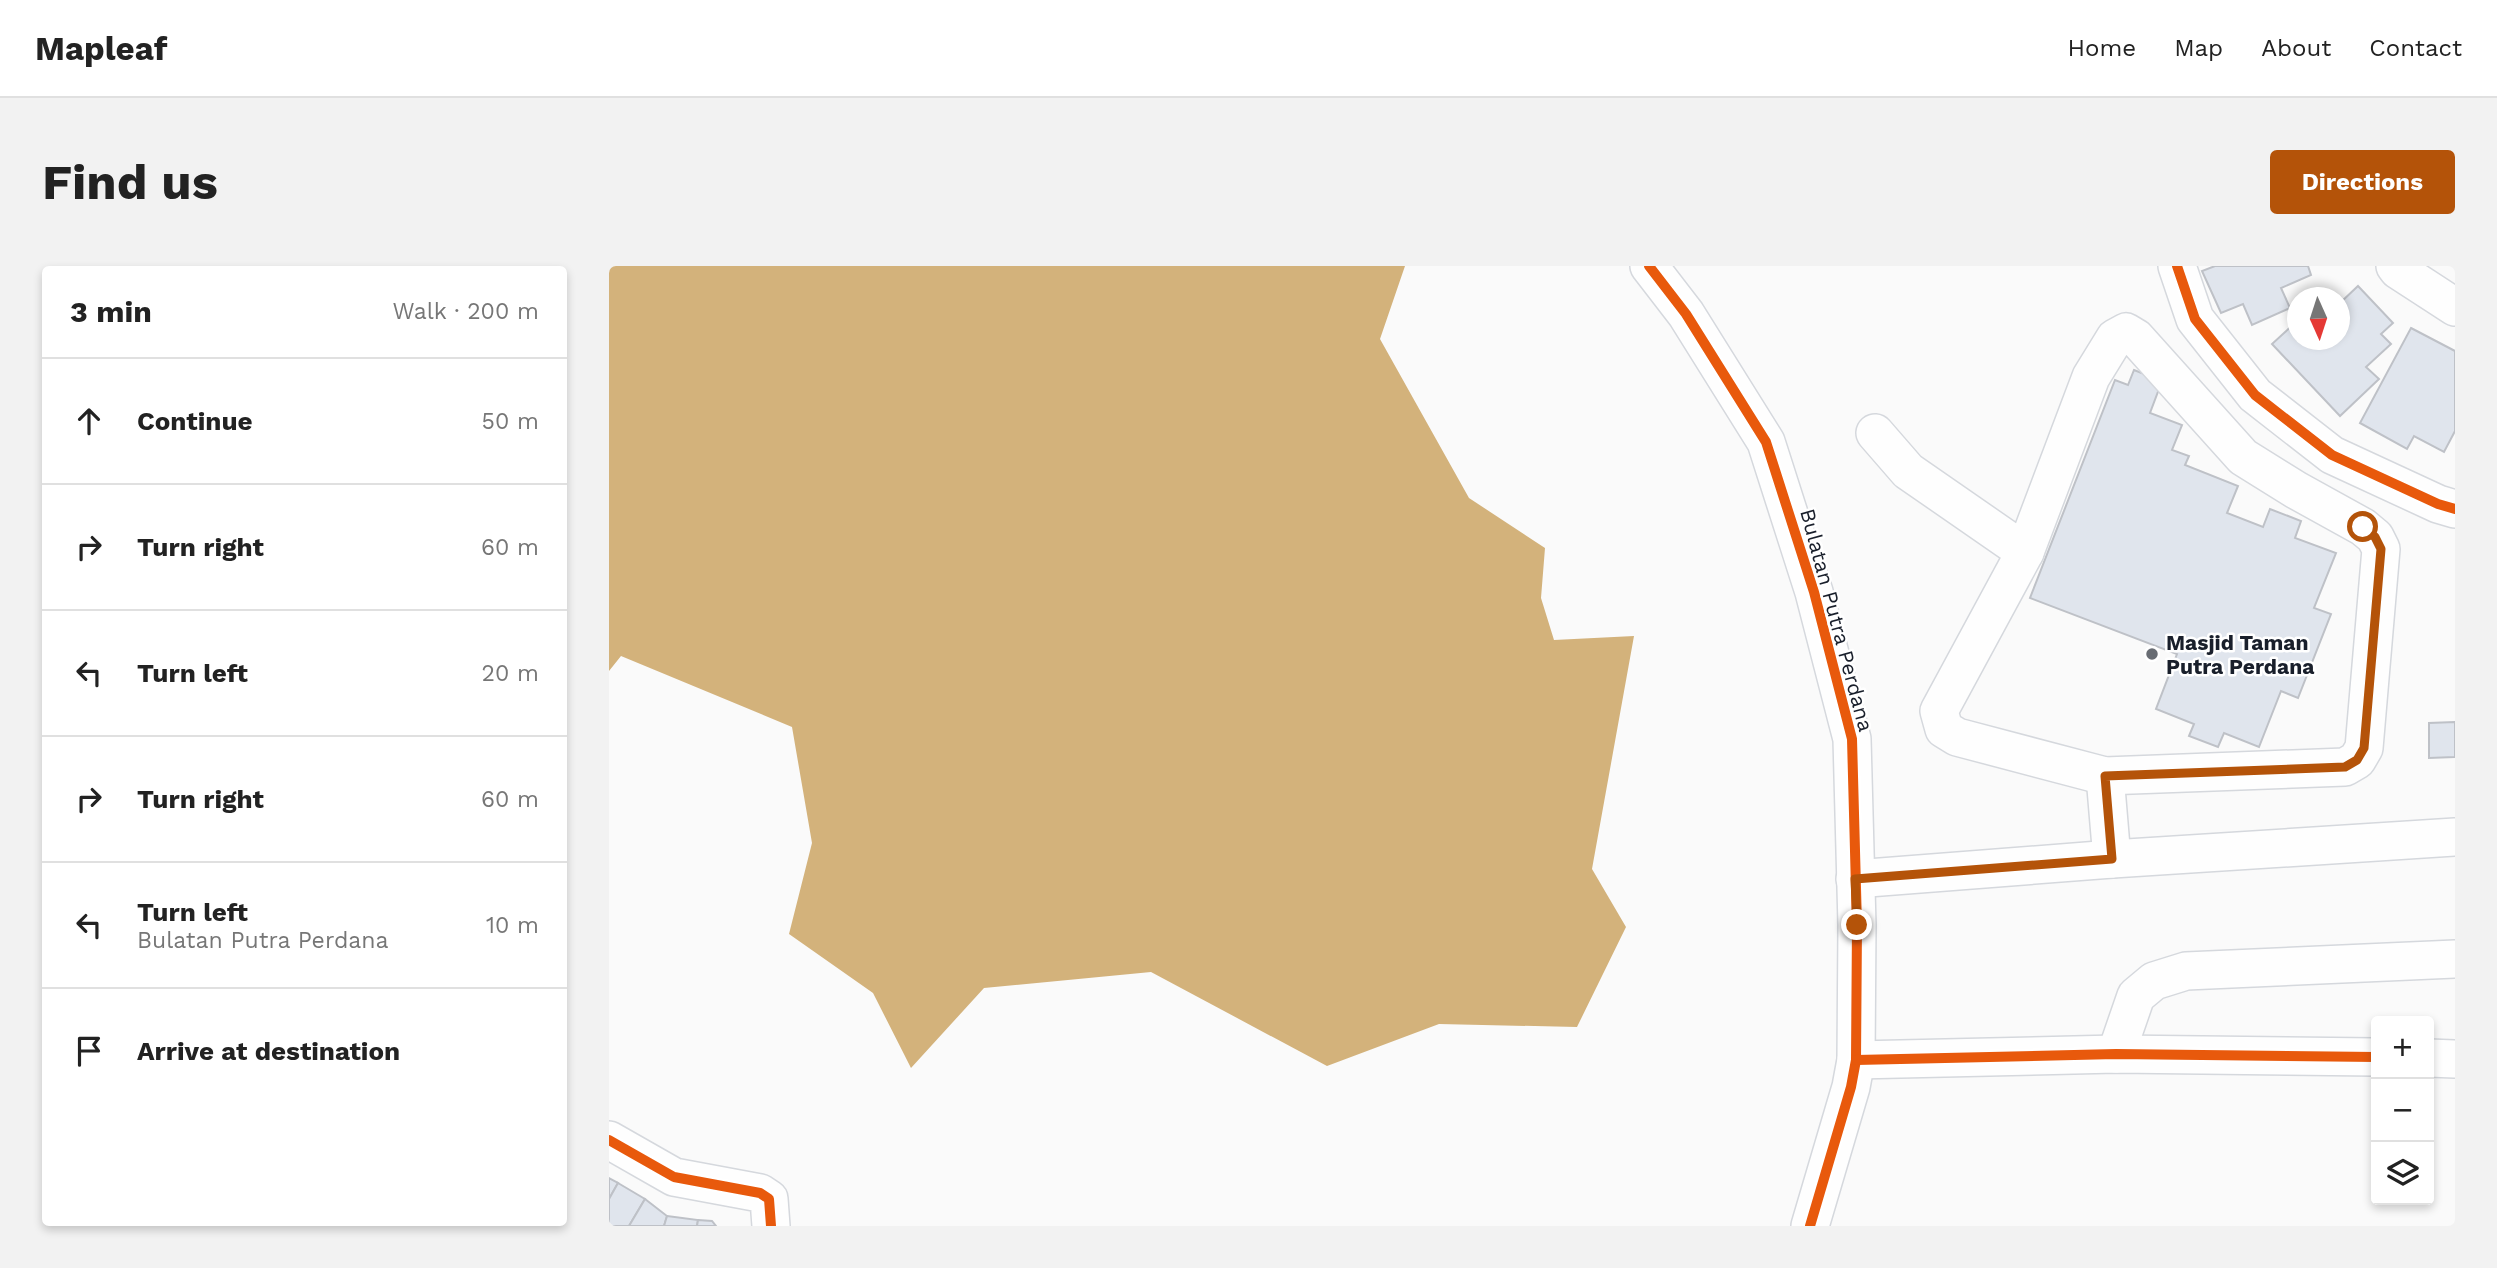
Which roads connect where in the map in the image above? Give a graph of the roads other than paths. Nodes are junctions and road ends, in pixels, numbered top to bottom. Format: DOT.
graph roads {
  1 [pos="1649,266"];
  2 [pos="2177,266"];
  3 [pos="2395,266"];
  4 [pos="2455,307"];
  5 [pos="1875,433"];
  6 [pos="2455,509"];
  7 [pos="2025,552"];
  8 [pos="2105,776"];
  9 [pos="2455,836"];
  10 [pos="2112,859"];
  11 [pos="1855,879"];
  12 [pos="2455,959"];
  13 [pos="2116,1054"];
  14 [pos="2371,1057"];
  15 [pos="2434,1058"];
  16 [pos="2455,1059"];
  17 [pos="1856,1060"];
  18 [pos="609,1140"];
  19 [pos="770,1212"];
  20 [pos="1810,1226"];
  1 -- 11 [label="street, Bulatan Putra Perdana"];
  2 -- 6 [label="street"];
  3 -- 4 [label="street"];
  5 -- 7 [label="street"];
  7 -- 8 [label="street"];
  7 -- 8 [label="street"];
  8 -- 10 [label="street"];
  9 -- 10 [label="street"];
  10 -- 11 [label="street"];
  11 -- 17 [label="street, Bulatan Putra Perdana"];
  12 -- 13 [label="street"];
  13 -- 14 [label="street"];
  13 -- 17 [label="street"];
  15 -- 16 [label="street"];
  17 -- 20 [label="street, Bulatan Putra Perdana"];
  18 -- 19 [label="street"];
}
